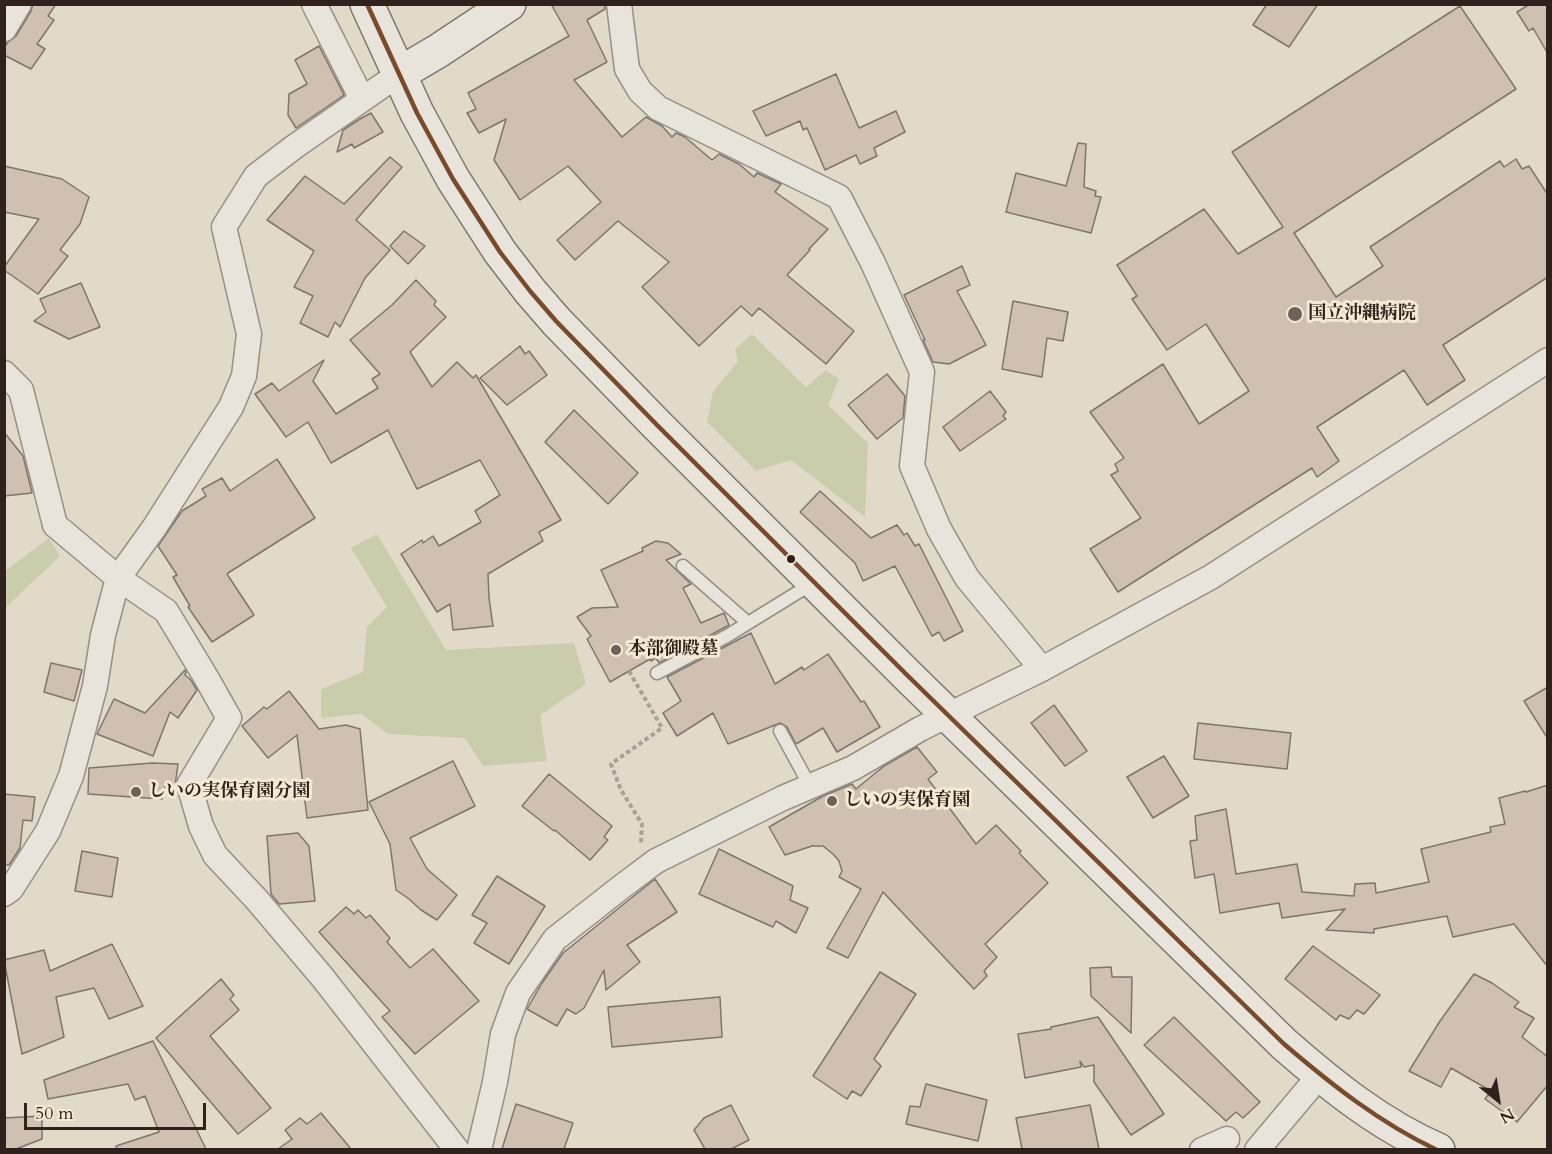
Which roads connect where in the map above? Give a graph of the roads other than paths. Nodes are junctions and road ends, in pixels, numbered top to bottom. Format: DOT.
graph roads {
  1 [pos="19,4"];
  2 [pos="314,4"];
  3 [pos="367,4"];
  4 [pos="509,4"];
  5 [pos="619,4"];
  6 [pos="4,29"];
  7 [pos="399,74"];
  8 [pos="362,99"];
  9 [pos="1548,360"];
  10 [pos="4,373"];
  11 [pos="683,566"];
  12 [pos="118,578"];
  13 [pos="814,582"];
  14 [pos="748,623"];
  15 [pos="1042,669"];
  16 [pos="657,673"];
  17 [pos="948,715"];
  18 [pos="780,731"];
  19 [pos="810,786"];
  20 [pos="4,894"];
  21 [pos="1320,1076"];
  22 [pos="1227,1139"];
  23 [pos="457,1149"];
  24 [pos="479,1149"];
  25 [pos="1202,1149"];
  26 [pos="1257,1149"];
  27 [pos="1438,1149"];
  1 -- 6 [label="street"];
  2 -- 8 [label="street"];
  3 -- 7 [label="main road"];
  4 -- 7 [label="main road"];
  5 -- 15 [label="street"];
  7 -- 8 [label="street"];
  7 -- 13 [label="main road"];
  8 -- 12 [label="street"];
  9 -- 15 [label="street"];
  10 -- 12 [label="street"];
  11 -- 14 [label="lane"];
  12 -- 20 [label="street"];
  12 -- 23 [label="street"];
  13 -- 14 [label="lane"];
  13 -- 17 [label="main road"];
  14 -- 16 [label="lane"];
  15 -- 17 [label="street"];
  17 -- 19 [label="street"];
  17 -- 21 [label="main road"];
  18 -- 19 [label="lane"];
  19 -- 24 [label="street"];
  21 -- 26 [label="street"];
  21 -- 27 [label="main road"];
  22 -- 25 [label="street"];
}
